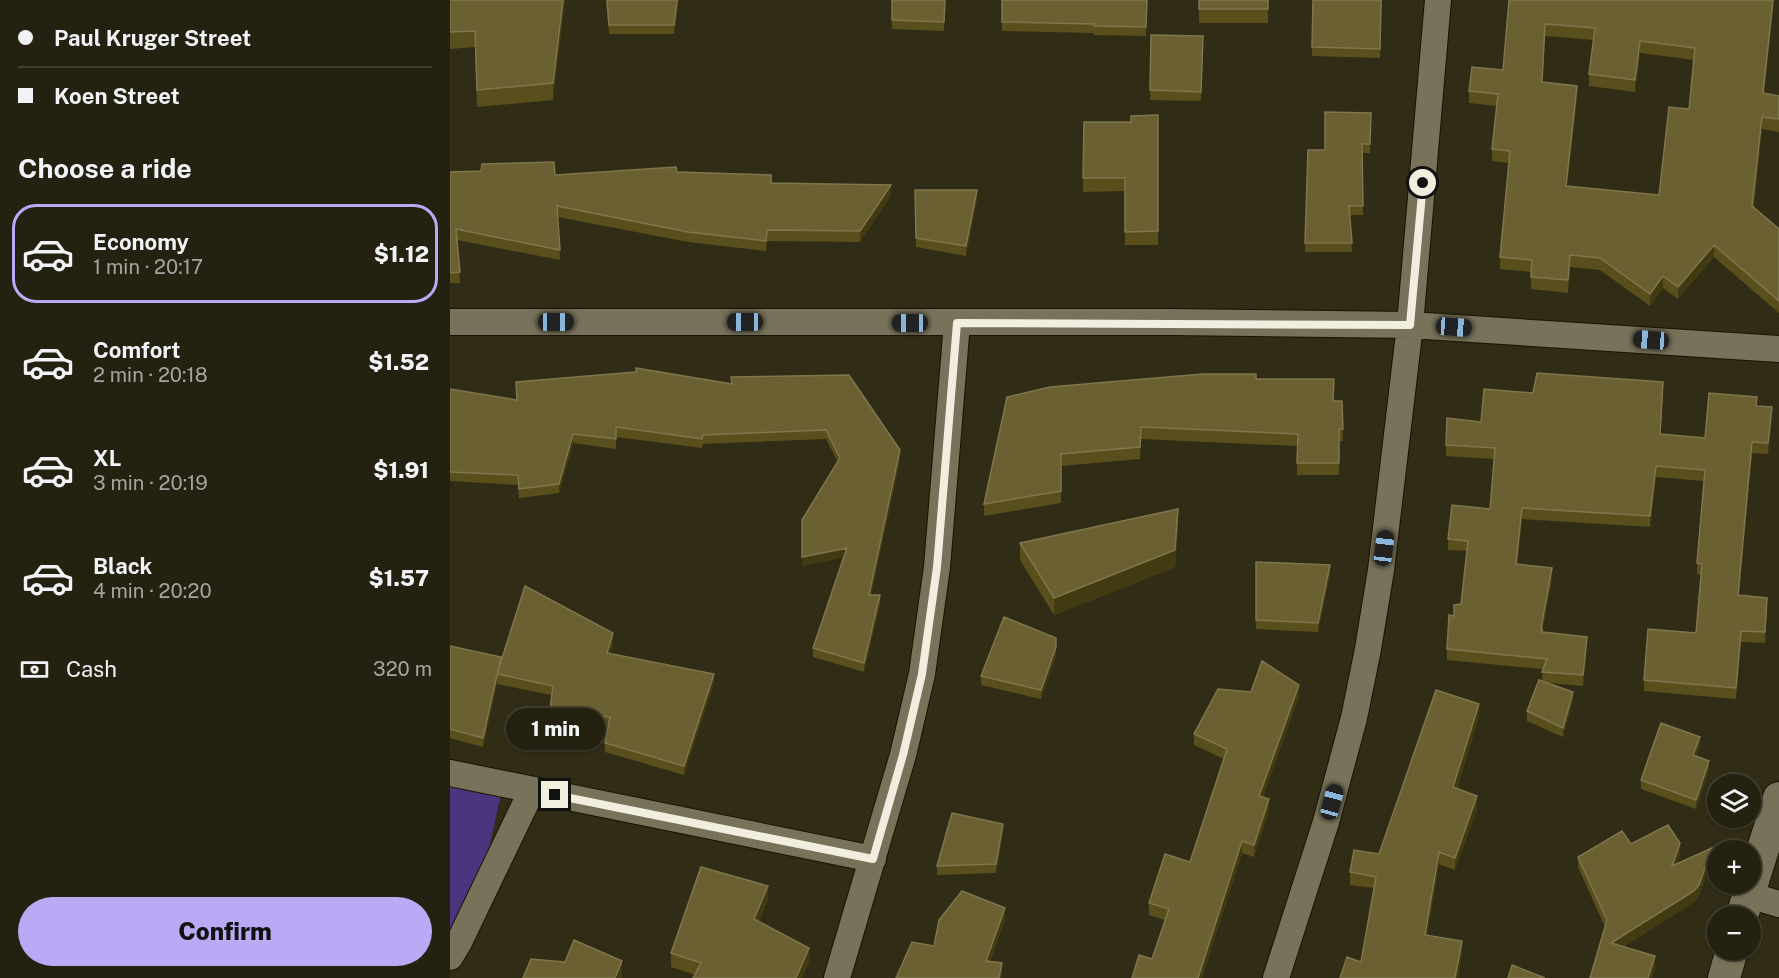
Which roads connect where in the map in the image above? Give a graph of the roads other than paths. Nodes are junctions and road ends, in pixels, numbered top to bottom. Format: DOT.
graph roads {
  1 [pos="1438,0"];
  2 [pos="450,322"];
  3 [pos="957,323"];
  4 [pos="1410,325"];
  5 [pos="1779,349"];
  6 [pos="450,773"];
  7 [pos="532,790"];
  8 [pos="1779,798"];
  9 [pos="873,859"];
  10 [pos="1779,904"];
  11 [pos="1746,906"];
  12 [pos="450,957"];
  13 [pos="1729,960"];
  14 [pos="837,978"];
  15 [pos="1276,978"];
  16 [pos="1724,978"];
  1 -- 4 [label="street"];
  2 -- 3 [label="street"];
  3 -- 4 [label="street"];
  3 -- 9 [label="street"];
  4 -- 5 [label="street"];
  4 -- 15 [label="street"];
  6 -- 7 [label="street"];
  7 -- 9 [label="street"];
  7 -- 12 [label="street"];
  8 -- 11 [label="street"];
  9 -- 14 [label="street"];
  10 -- 11 [label="street"];
  13 -- 16 [label="street"];
}
